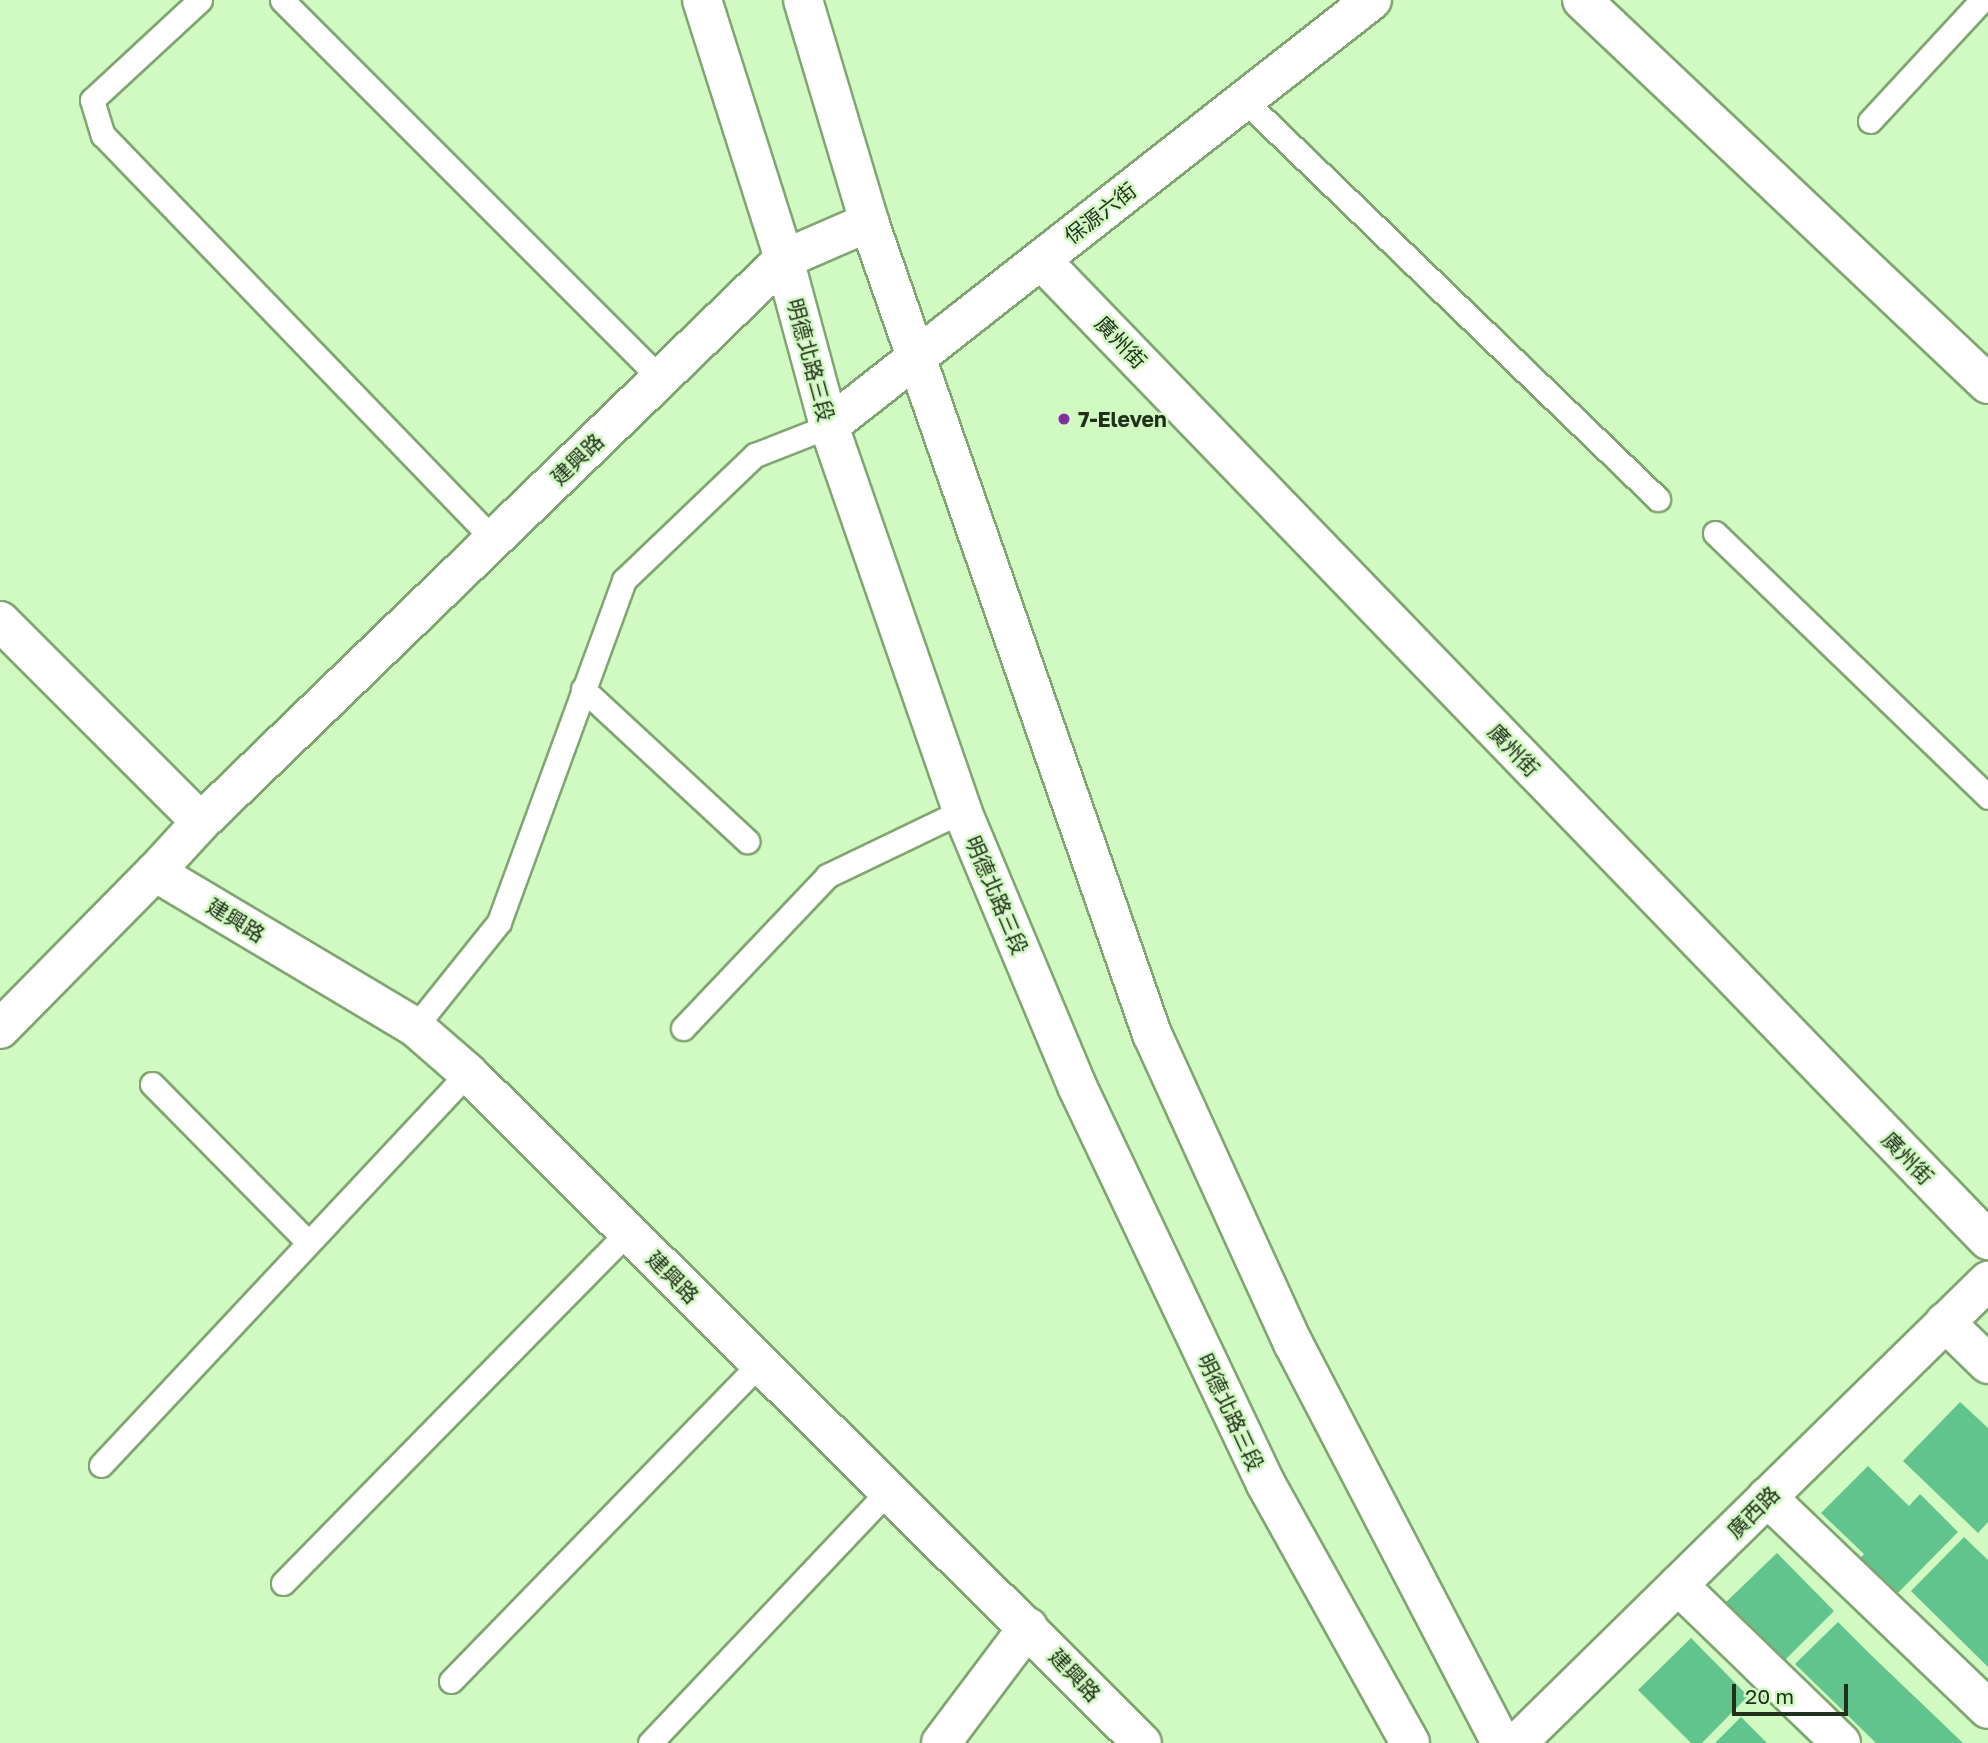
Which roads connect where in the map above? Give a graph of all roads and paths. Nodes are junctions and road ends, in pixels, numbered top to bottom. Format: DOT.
graph roads {
  1 [pos="200,0"];
  2 [pos="282,0"];
  3 [pos="702,0"];
  4 [pos="803,0"];
  5 [pos="1372,0"];
  6 [pos="1582,0"];
  7 [pos="1982,0"];
  8 [pos="1244,100"];
  9 [pos="1870,121"];
  10 [pos="869,222"];
  11 [pos="784,259"];
  12 [pos="1041,260"];
  13 [pos="916,355"];
  14 [pos="661,379"];
  15 [pos="1988,384"];
  16 [pos="829,426"];
  17 [pos="1658,499"];
  18 [pos="1715,533"];
  19 [pos="494,540"];
  20 [pos="0,621"];
  21 [pos="583,689"];
  22 [pos="1988,797"];
  23 [pos="962,811"];
  24 [pos="201,822"];
  25 [pos="747,841"];
  26 [pos="155,872"];
  27 [pos="415,1027"];
  28 [pos="683,1028"];
  29 [pos="0,1029"];
  30 [pos="468,1073"];
  31 [pos="152,1084"];
  32 [pos="628,1232"];
  33 [pos="1988,1240"];
  34 [pos="309,1242"];
  35 [pos="1988,1281"];
  36 [pos="1945,1322"];
  37 [pos="760,1363"];
  38 [pos="1988,1364"];
  39 [pos="101,1465"];
  40 [pos="888,1491"];
  41 [pos="1768,1497"];
  42 [pos="282,1583"];
  43 [pos="1678,1585"];
  44 [pos="1028,1627"];
  45 [pos="451,1681"];
  46 [pos="1988,1709"];
  47 [pos="650,1743"];
  48 [pos="941,1743"];
  49 [pos="1142,1743"];
  50 [pos="1410,1743"];
  51 [pos="1501,1743"];
  52 [pos="1517,1743"];
  53 [pos="1840,1743"];
  1 -- 19 [label="lane"];
  2 -- 14 [label="lane"];
  3 -- 11 [label="street, 明德北路三段"];
  4 -- 10 [label="street"];
  5 -- 8 [label="street, 保源六街"];
  6 -- 15 [label="street"];
  7 -- 9 [label="lane"];
  8 -- 12 [label="street, 保源六街"];
  8 -- 17 [label="lane"];
  10 -- 11 [label="street, 建興路"];
  10 -- 13 [label="street"];
  11 -- 14 [label="street, 建興路"];
  11 -- 16 [label="street, 明德北路三段"];
  12 -- 13 [label="street, 保源六街"];
  12 -- 33 [label="street, 廣州街"];
  13 -- 16 [label="street, 保源六街"];
  13 -- 51 [label="street"];
  14 -- 19 [label="street, 建興路"];
  16 -- 21 [label="lane"];
  16 -- 23 [label="street, 明德北路三段"];
  18 -- 22 [label="lane"];
  19 -- 24 [label="street, 建興路"];
  20 -- 24 [label="street"];
  21 -- 25 [label="lane"];
  21 -- 27 [label="lane"];
  23 -- 28 [label="lane"];
  23 -- 50 [label="street, 明德北路三段"];
  24 -- 26 [label="street, 建興路"];
  26 -- 27 [label="street, 建興路"];
  26 -- 29 [label="street, 建興路"];
  27 -- 30 [label="street, 建興路"];
  30 -- 32 [label="street, 建興路"];
  30 -- 34 [label="lane"];
  31 -- 34 [label="lane"];
  32 -- 37 [label="street, 建興路"];
  32 -- 42 [label="lane"];
  34 -- 39 [label="lane"];
  35 -- 36 [label="street, 廣西路"];
  36 -- 38 [label="street"];
  36 -- 41 [label="street, 廣西路"];
  37 -- 40 [label="street, 建興路"];
  37 -- 45 [label="lane"];
  40 -- 44 [label="street, 建興路"];
  40 -- 47 [label="lane"];
  41 -- 43 [label="street, 廣西路"];
  41 -- 46 [label="street"];
  43 -- 52 [label="street, 廣西路"];
  43 -- 53 [label="street"];
  44 -- 48 [label="street"];
  44 -- 49 [label="street, 建興路"];
}
